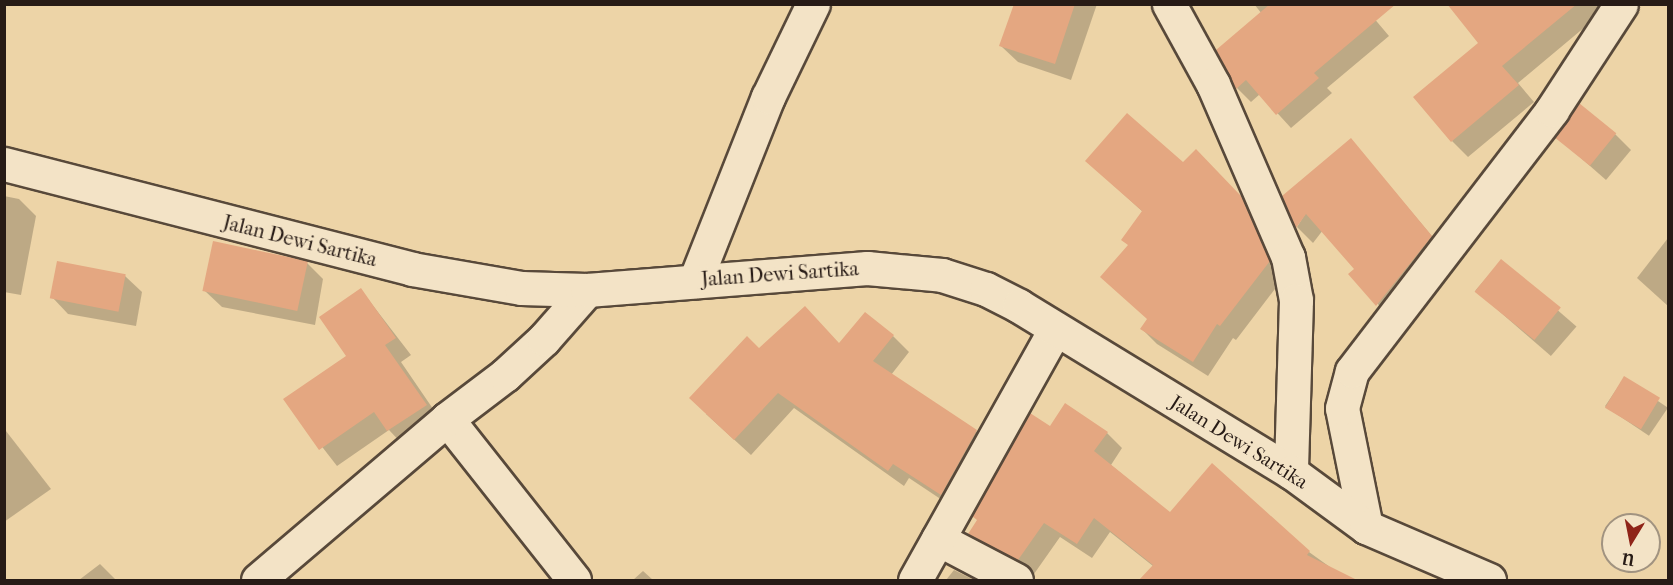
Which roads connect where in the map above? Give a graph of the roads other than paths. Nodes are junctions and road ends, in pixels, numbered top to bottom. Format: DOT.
graph roads {
  1 [pos="813,4"];
  2 [pos="1169,4"];
  3 [pos="1621,4"];
  4 [pos="4,164"];
  5 [pos="694,281"];
  6 [pos="587,290"];
  7 [pos="1055,330"];
  8 [pos="447,419"];
  9 [pos="1291,472"];
  10 [pos="1366,527"];
  11 [pos="938,539"];
  12 [pos="258,580"];
  13 [pos="574,580"];
  14 [pos="915,580"];
  15 [pos="1016,580"];
  16 [pos="1490,580"];
  1 -- 5 [label="street"];
  2 -- 9 [label="street"];
  3 -- 10 [label="street"];
  4 -- 6 [label="street, Jalan Dewi Sartika"];
  5 -- 6 [label="street, Jalan Dewi Sartika"];
  5 -- 7 [label="street, Jalan Dewi Sartika"];
  6 -- 8 [label="street"];
  7 -- 9 [label="street, Jalan Dewi Sartika"];
  7 -- 11 [label="street"];
  8 -- 12 [label="street"];
  8 -- 13 [label="street"];
  9 -- 10 [label="street, Jalan Dewi Sartika"];
  10 -- 16 [label="street, Jalan Dewi Sartika"];
  11 -- 14 [label="street"];
  11 -- 15 [label="street"];
}
